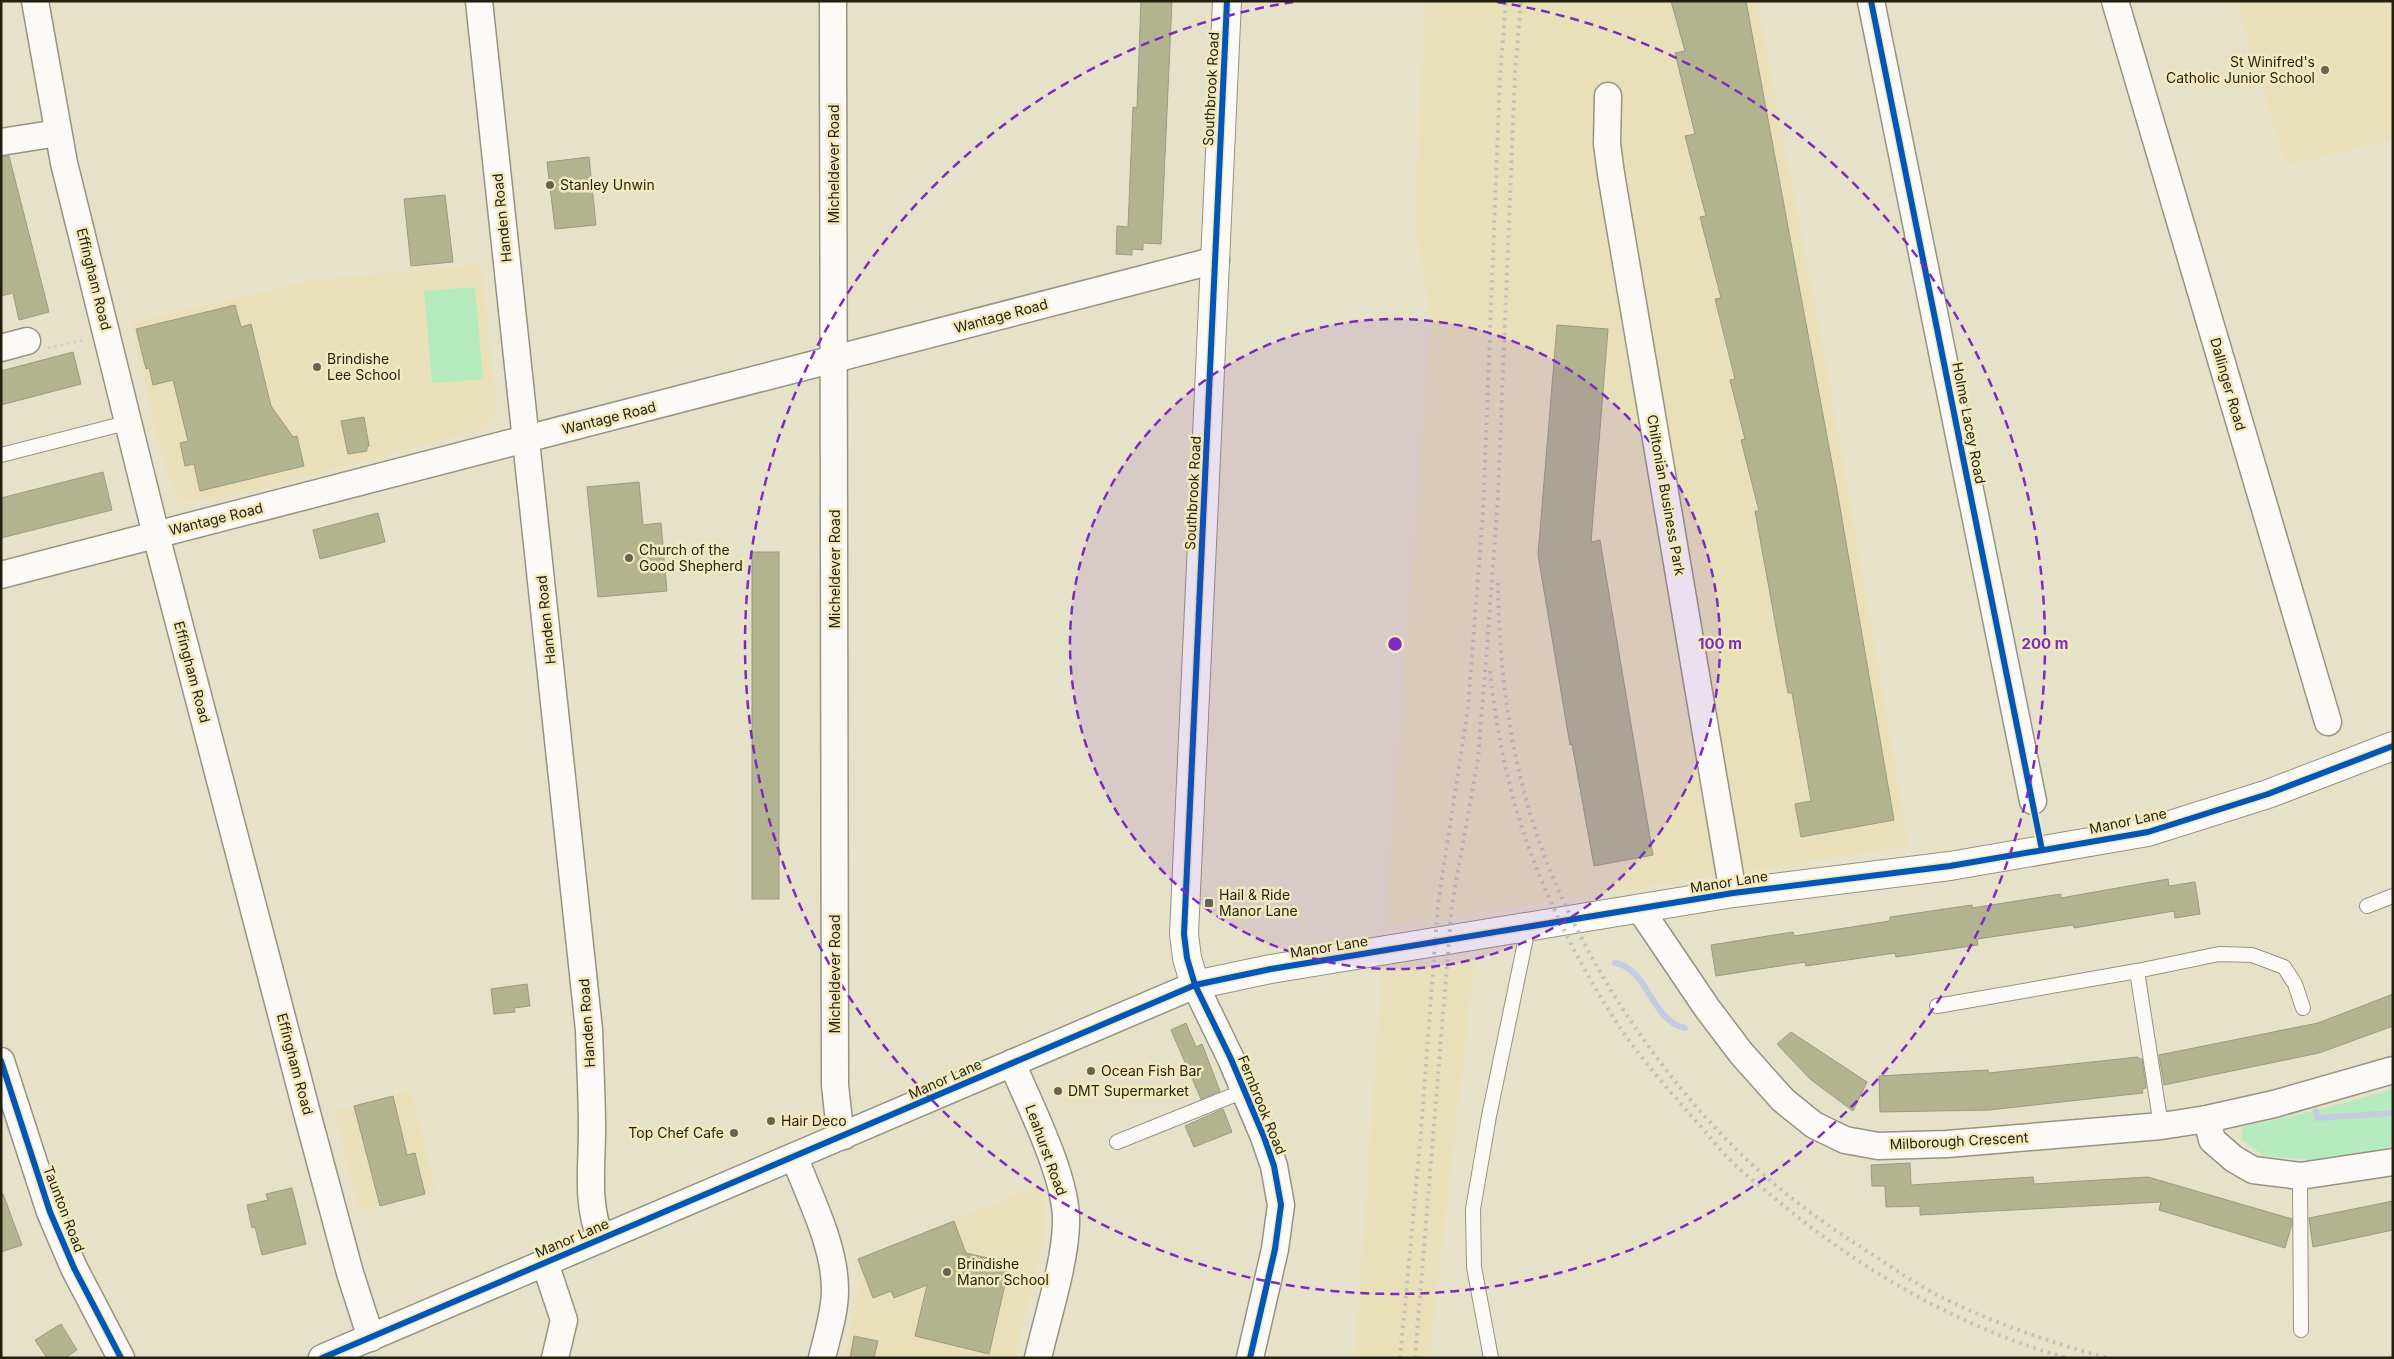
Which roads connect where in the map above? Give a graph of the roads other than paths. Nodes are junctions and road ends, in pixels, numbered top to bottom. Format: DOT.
graph roads {
  1 [pos="35,1"];
  2 [pos="479,1"];
  3 [pos="833,1"];
  4 [pos="1227,1"];
  5 [pos="1871,1"];
  6 [pos="2115,1"];
  7 [pos="1608,96"];
  8 [pos="58,133"];
  9 [pos="1,142"];
  10 [pos="1216,260"];
  11 [pos="33,346"];
  12 [pos="1,348"];
  13 [pos="835,360"];
  14 [pos="130,422"];
  15 [pos="527,440"];
  16 [pos="1,455"];
  17 [pos="156,535"];
  18 [pos="1,575"];
  19 [pos="2328,722"];
  20 [pos="2393,746"];
  21 [pos="2033,801"];
  22 [pos="1733,893"];
  23 [pos="2393,896"];
  24 [pos="2367,906"];
  25 [pos="1640,909"];
  26 [pos="1528,928"];
  27 [pos="2137,971"];
  28 [pos="1196,985"];
  29 [pos="1937,1006"];
  30 [pos="2303,1008"];
  31 [pos="1,1062"];
  32 [pos="1012,1063"];
  33 [pos="2393,1070"];
  34 [pos="1244,1091"];
  35 [pos="2207,1119"];
  36 [pos="2161,1126"];
  37 [pos="844,1136"];
  38 [pos="1117,1142"];
  39 [pos="795,1158"];
  40 [pos="2393,1162"];
  41 [pos="2300,1176"];
  42 [pos="601,1239"];
  43 [pos="545,1263"];
  44 [pos="2301,1330"];
  45 [pos="370,1338"];
  46 [pos="121,1358"];
  47 [pos="322,1358"];
  48 [pos="555,1358"];
  49 [pos="822,1358"];
  50 [pos="1038,1358"];
  51 [pos="1250,1358"];
  52 [pos="1491,1358"];
  1 -- 8 [label="street, Effingham Road"];
  2 -- 15 [label="street, Handen Road"];
  3 -- 13 [label="street, Micheldever Road"];
  4 -- 10 [label="street, Southbrook Road"];
  5 -- 21 [label="street, Holme Lacey Road"];
  6 -- 19 [label="street, Dallinger Road"];
  7 -- 22 [label="street, Chiltonian Business Park"];
  8 -- 9 [label="street"];
  8 -- 14 [label="street, Effingham Road"];
  10 -- 13 [label="street, Wantage Road"];
  10 -- 28 [label="street, Southbrook Road"];
  11 -- 12 [label="street"];
  13 -- 15 [label="street, Wantage Road"];
  13 -- 37 [label="street, Micheldever Road"];
  14 -- 16 [label="lane"];
  14 -- 17 [label="street, Effingham Road"];
  15 -- 17 [label="street, Wantage Road"];
  15 -- 42 [label="street, Handen Road"];
  17 -- 18 [label="street, Wantage Road"];
  17 -- 45 [label="street, Effingham Road"];
  20 -- 22 [label="street, Manor Lane"];
  22 -- 25 [label="street, Manor Lane"];
  23 -- 24 [label="lane"];
  25 -- 26 [label="street, Manor Lane"];
  25 -- 36 [label="street, Milborough Crescent"];
  26 -- 28 [label="street, Manor Lane"];
  26 -- 52 [label="lane"];
  27 -- 29 [label="lane"];
  27 -- 30 [label="lane"];
  27 -- 36 [label="lane"];
  28 -- 32 [label="street, Manor Lane"];
  28 -- 34 [label="street, Fernbrook Road"];
  31 -- 46 [label="street, Taunton Road"];
  32 -- 37 [label="street, Manor Lane"];
  32 -- 50 [label="street, Leahurst Road"];
  33 -- 35 [label="street, Milborough Crescent"];
  34 -- 38 [label="lane"];
  34 -- 51 [label="street, Fernbrook Road"];
  35 -- 36 [label="street, Milborough Crescent"];
  35 -- 41 [label="street"];
  37 -- 39 [label="street, Manor Lane"];
  39 -- 42 [label="street, Manor Lane"];
  39 -- 49 [label="street"];
  40 -- 41 [label="street"];
  41 -- 44 [label="lane"];
  42 -- 43 [label="street, Manor Lane"];
  43 -- 45 [label="street, Manor Lane"];
  43 -- 48 [label="street"];
  45 -- 47 [label="street, Manor Lane"];
}
